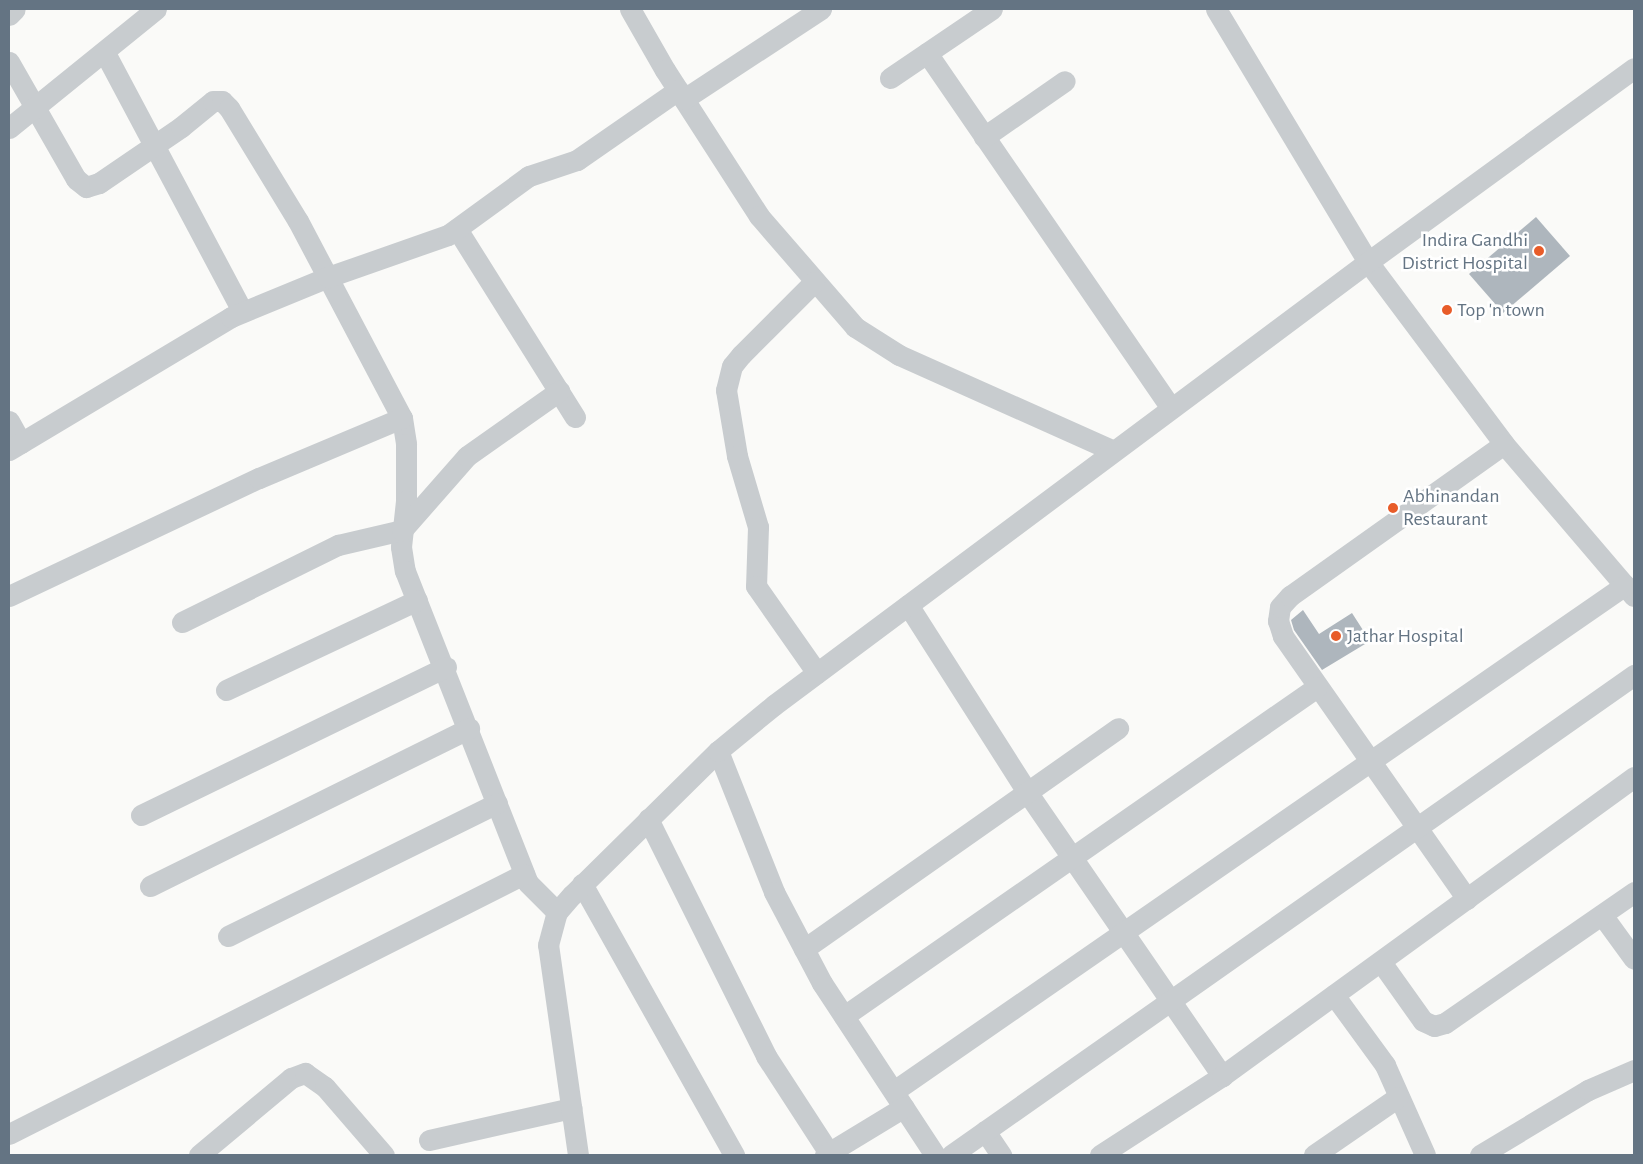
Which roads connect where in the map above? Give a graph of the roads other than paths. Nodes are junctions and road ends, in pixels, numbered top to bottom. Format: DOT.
graph roads {
  1 [pos="16,9"];
  2 [pos="156,9"];
  3 [pos="630,9"];
  4 [pos="821,9"];
  5 [pos="992,9"];
  6 [pos="1216,9"];
  7 [pos="9,14"];
  8 [pos="105,53"];
  9 [pos="927,53"];
  10 [pos="9,62"];
  11 [pos="1634,68"];
  12 [pos="890,78"];
  13 [pos="1065,81"];
  14 [pos="681,95"];
  15 [pos="35,107"];
  16 [pos="9,128"];
  17 [pos="984,137"];
  18 [pos="156,144"];
  19 [pos="457,229"];
  20 [pos="1368,262"];
  21 [pos="328,277"];
  22 [pos="814,282"];
  23 [pos="243,312"];
  24 [pos="559,391"];
  25 [pos="1172,408"];
  26 [pos="575,417"];
  27 [pos="402,418"];
  28 [pos="9,421"];
  29 [pos="1504,444"];
  30 [pos="15,447"];
  31 [pos="1114,451"];
  32 [pos="402,530"];
  33 [pos="1629,591"];
  34 [pos="9,596"];
  35 [pos="417,600"];
  36 [pos="908,605"];
  37 [pos="182,622"];
  38 [pos="446,667"];
  39 [pos="817,673"];
  40 [pos="1634,674"];
  41 [pos="1317,687"];
  42 [pos="226,690"];
  43 [pos="469,728"];
  44 [pos="1118,728"];
  45 [pos="718,751"];
  46 [pos="1369,762"];
  47 [pos="1634,777"];
  48 [pos="1027,792"];
  49 [pos="497,803"];
  50 [pos="141,815"];
  51 [pos="648,819"];
  52 [pos="1416,829"];
  53 [pos="1072,858"];
  54 [pos="524,874"];
  55 [pos="582,884"];
  56 [pos="150,886"];
  57 [pos="1634,892"];
  58 [pos="1467,899"];
  59 [pos="557,912"];
  60 [pos="1602,915"];
  61 [pos="1125,931"];
  62 [pos="228,936"];
  63 [pos="804,949"];
  64 [pos="1634,960"];
  65 [pos="1380,962"];
  66 [pos="1334,995"];
  67 [pos="1171,1000"];
  68 [pos="844,1016"];
  69 [pos="1634,1070"];
  70 [pos="1222,1076"];
  71 [pos="1398,1097"];
  72 [pos="899,1099"];
  73 [pos="572,1108"];
  74 [pos="985,1131"];
  75 [pos="9,1134"];
  76 [pos="429,1140"];
  77 [pos="827,1154"];
  78 [pos="199,1155"];
  79 [pos="384,1155"];
  80 [pos="578,1155"];
  81 [pos="734,1155"];
  82 [pos="935,1155"];
  83 [pos="951,1155"];
  84 [pos="1001,1155"];
  85 [pos="1100,1155"];
  86 [pos="1314,1155"];
  87 [pos="1425,1155"];
  88 [pos="1480,1155"];
  1 -- 7 [label="street"];
  2 -- 8 [label="street"];
  3 -- 14 [label="street"];
  4 -- 14 [label="street"];
  5 -- 9 [label="street"];
  6 -- 20 [label="street"];
  8 -- 15 [label="street"];
  8 -- 18 [label="street"];
  9 -- 12 [label="street"];
  9 -- 17 [label="street"];
  10 -- 15 [label="street"];
  11 -- 20 [label="street"];
  13 -- 17 [label="street"];
  14 -- 19 [label="street"];
  14 -- 22 [label="street"];
  15 -- 16 [label="street"];
  15 -- 18 [label="street"];
  17 -- 25 [label="street"];
  18 -- 21 [label="street"];
  18 -- 23 [label="street"];
  19 -- 21 [label="street"];
  19 -- 24 [label="street"];
  20 -- 25 [label="street"];
  20 -- 29 [label="street"];
  21 -- 23 [label="street"];
  21 -- 27 [label="street"];
  22 -- 31 [label="street"];
  22 -- 39 [label="street"];
  23 -- 30 [label="street"];
  24 -- 26 [label="street"];
  24 -- 32 [label="street"];
  25 -- 31 [label="street"];
  27 -- 32 [label="street"];
  27 -- 34 [label="street"];
  28 -- 30 [label="street"];
  29 -- 33 [label="street"];
  29 -- 41 [label="street"];
  31 -- 36 [label="street"];
  32 -- 35 [label="street"];
  32 -- 37 [label="street"];
  33 -- 46 [label="street"];
  35 -- 38 [label="street"];
  35 -- 42 [label="street"];
  36 -- 39 [label="street"];
  36 -- 48 [label="street"];
  38 -- 43 [label="street"];
  38 -- 50 [label="street"];
  39 -- 45 [label="street"];
  40 -- 52 [label="street"];
  41 -- 46 [label="street"];
  41 -- 53 [label="street"];
  43 -- 49 [label="street"];
  43 -- 56 [label="street"];
  44 -- 48 [label="street"];
  45 -- 51 [label="street"];
  45 -- 63 [label="street"];
  46 -- 52 [label="street"];
  46 -- 61 [label="street"];
  47 -- 58 [label="street"];
  48 -- 53 [label="street"];
  48 -- 63 [label="street"];
  49 -- 54 [label="street"];
  49 -- 62 [label="street"];
  51 -- 55 [label="street"];
  51 -- 77 [label="street"];
  52 -- 58 [label="street"];
  52 -- 67 [label="street"];
  53 -- 61 [label="street"];
  53 -- 68 [label="street"];
  54 -- 59 [label="street"];
  54 -- 75 [label="street"];
  55 -- 59 [label="street"];
  55 -- 81 [label="street"];
  57 -- 60 [label="street"];
  58 -- 65 [label="street"];
  59 -- 73 [label="street"];
  60 -- 64 [label="street"];
  60 -- 65 [label="street"];
  61 -- 67 [label="street"];
  61 -- 72 [label="street"];
  63 -- 68 [label="street"];
  65 -- 66 [label="street"];
  66 -- 70 [label="street"];
  66 -- 71 [label="street"];
  67 -- 70 [label="street"];
  67 -- 74 [label="street"];
  68 -- 72 [label="street"];
  69 -- 88 [label="street"];
  70 -- 85 [label="street"];
  71 -- 86 [label="street"];
  71 -- 87 [label="street"];
  72 -- 77 [label="street"];
  72 -- 82 [label="street"];
  73 -- 76 [label="street"];
  73 -- 80 [label="street"];
  74 -- 83 [label="street"];
  74 -- 84 [label="street"];
  78 -- 79 [label="street"];
}
